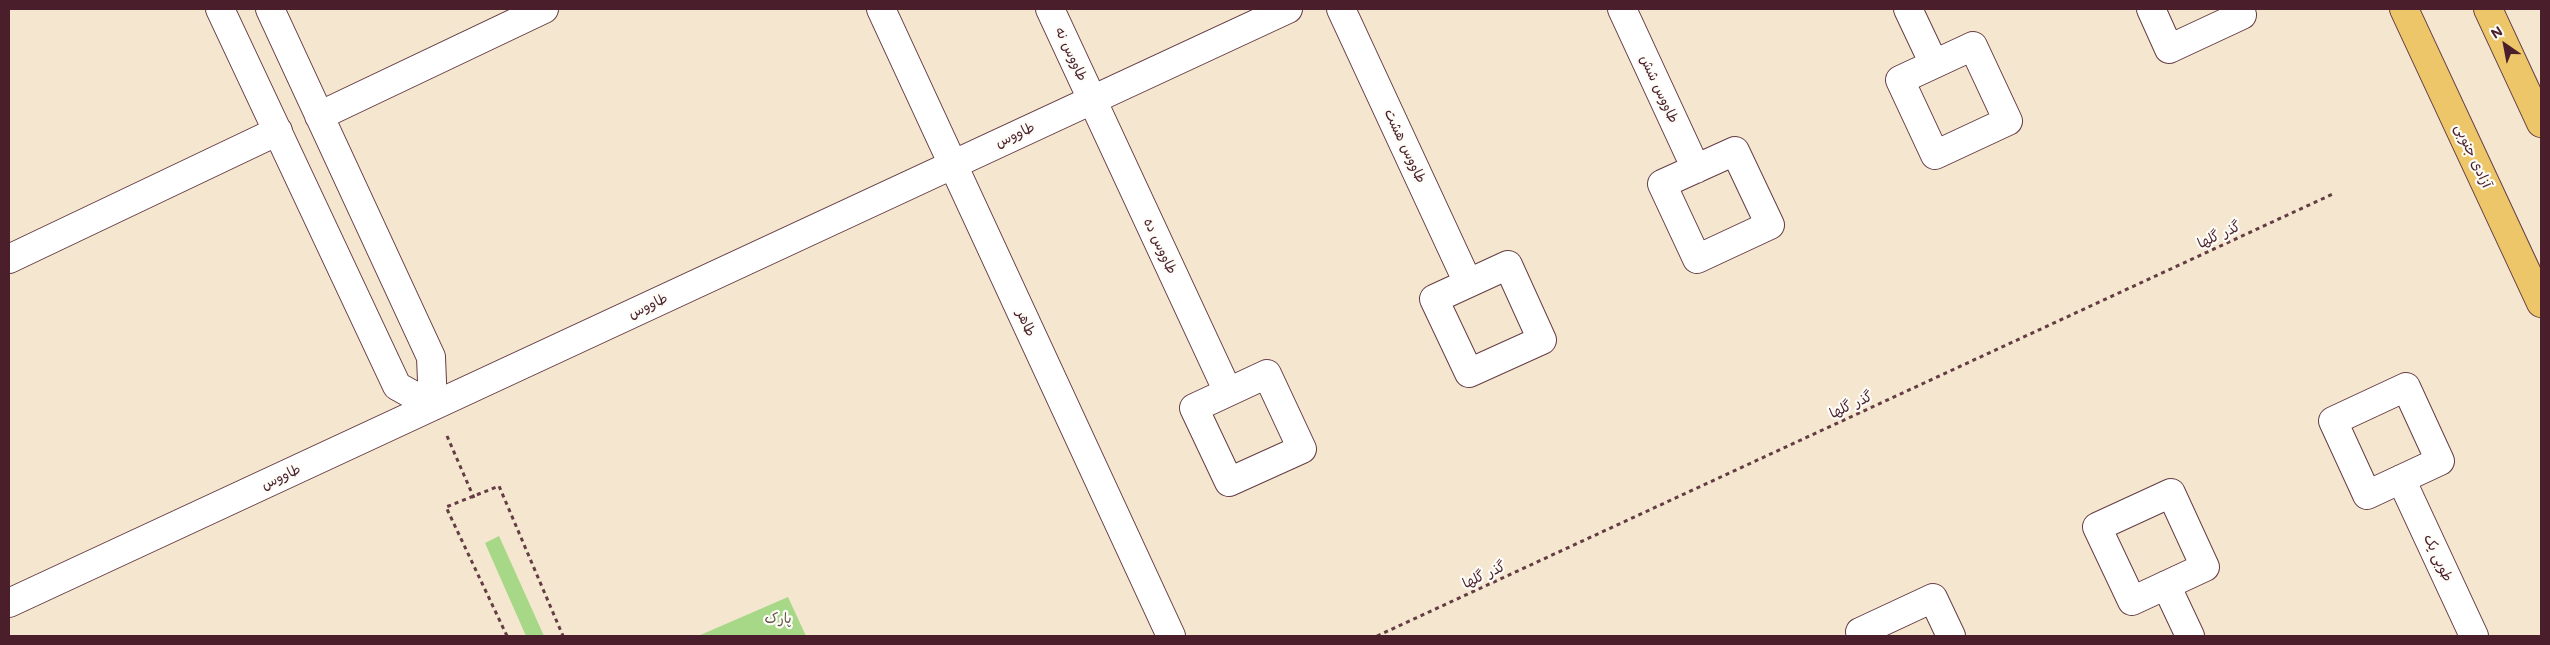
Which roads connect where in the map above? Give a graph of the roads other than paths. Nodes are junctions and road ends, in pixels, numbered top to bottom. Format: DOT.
graph roads {
  1 [pos="220,9"];
  2 [pos="270,9"];
  3 [pos="544,9"];
  4 [pos="881,9"];
  5 [pos="1050,9"];
  6 [pos="1288,9"];
  7 [pos="1341,9"];
  8 [pos="1622,9"];
  9 [pos="1908,9"];
  10 [pos="2151,9"];
  11 [pos="2240,9"];
  12 [pos="2404,9"];
  13 [pos="2488,9"];
  14 [pos="1934,64"];
  15 [pos="1092,100"];
  16 [pos="319,116"];
  17 [pos="2541,123"];
  18 [pos="278,131"];
  19 [pos="952,164"];
  20 [pos="1696,169"];
  21 [pos="9,259"];
  22 [pos="1468,283"];
  23 [pos="2541,303"];
  24 [pos="1228,392"];
  25 [pos="433,406"];
  26 [pos="2401,480"];
  27 [pos="2166,585"];
  28 [pos="9,603"];
  29 [pos="1171,636"];
  30 [pos="1862,636"];
  31 [pos="1951,636"];
  32 [pos="2190,636"];
  33 [pos="2474,636"];
  1 -- 18 [label="street"];
  2 -- 16 [label="street"];
  3 -- 16 [label="street"];
  4 -- 19 [label="street, طاهر"];
  5 -- 15 [label="street, طاووس نه"];
  6 -- 15 [label="street, طاووس"];
  7 -- 22 [label="street, طاووس هشت"];
  8 -- 20 [label="street, طاووس شش"];
  9 -- 14 [label="street"];
  10 -- 11 [label="street"];
  12 -- 23 [label="main road, آزادی جنوبی"];
  13 -- 17 [label="main road"];
  15 -- 19 [label="street, طاووس"];
  15 -- 24 [label="street, طاووس ده"];
  16 -- 25 [label="street"];
  18 -- 21 [label="street"];
  18 -- 25 [label="street"];
  19 -- 25 [label="street, طاووس"];
  19 -- 29 [label="street, طاهر"];
  25 -- 28 [label="street, طاووس"];
  26 -- 33 [label="street, طوبی یک"];
  27 -- 32 [label="street"];
  30 -- 31 [label="street"];
}
